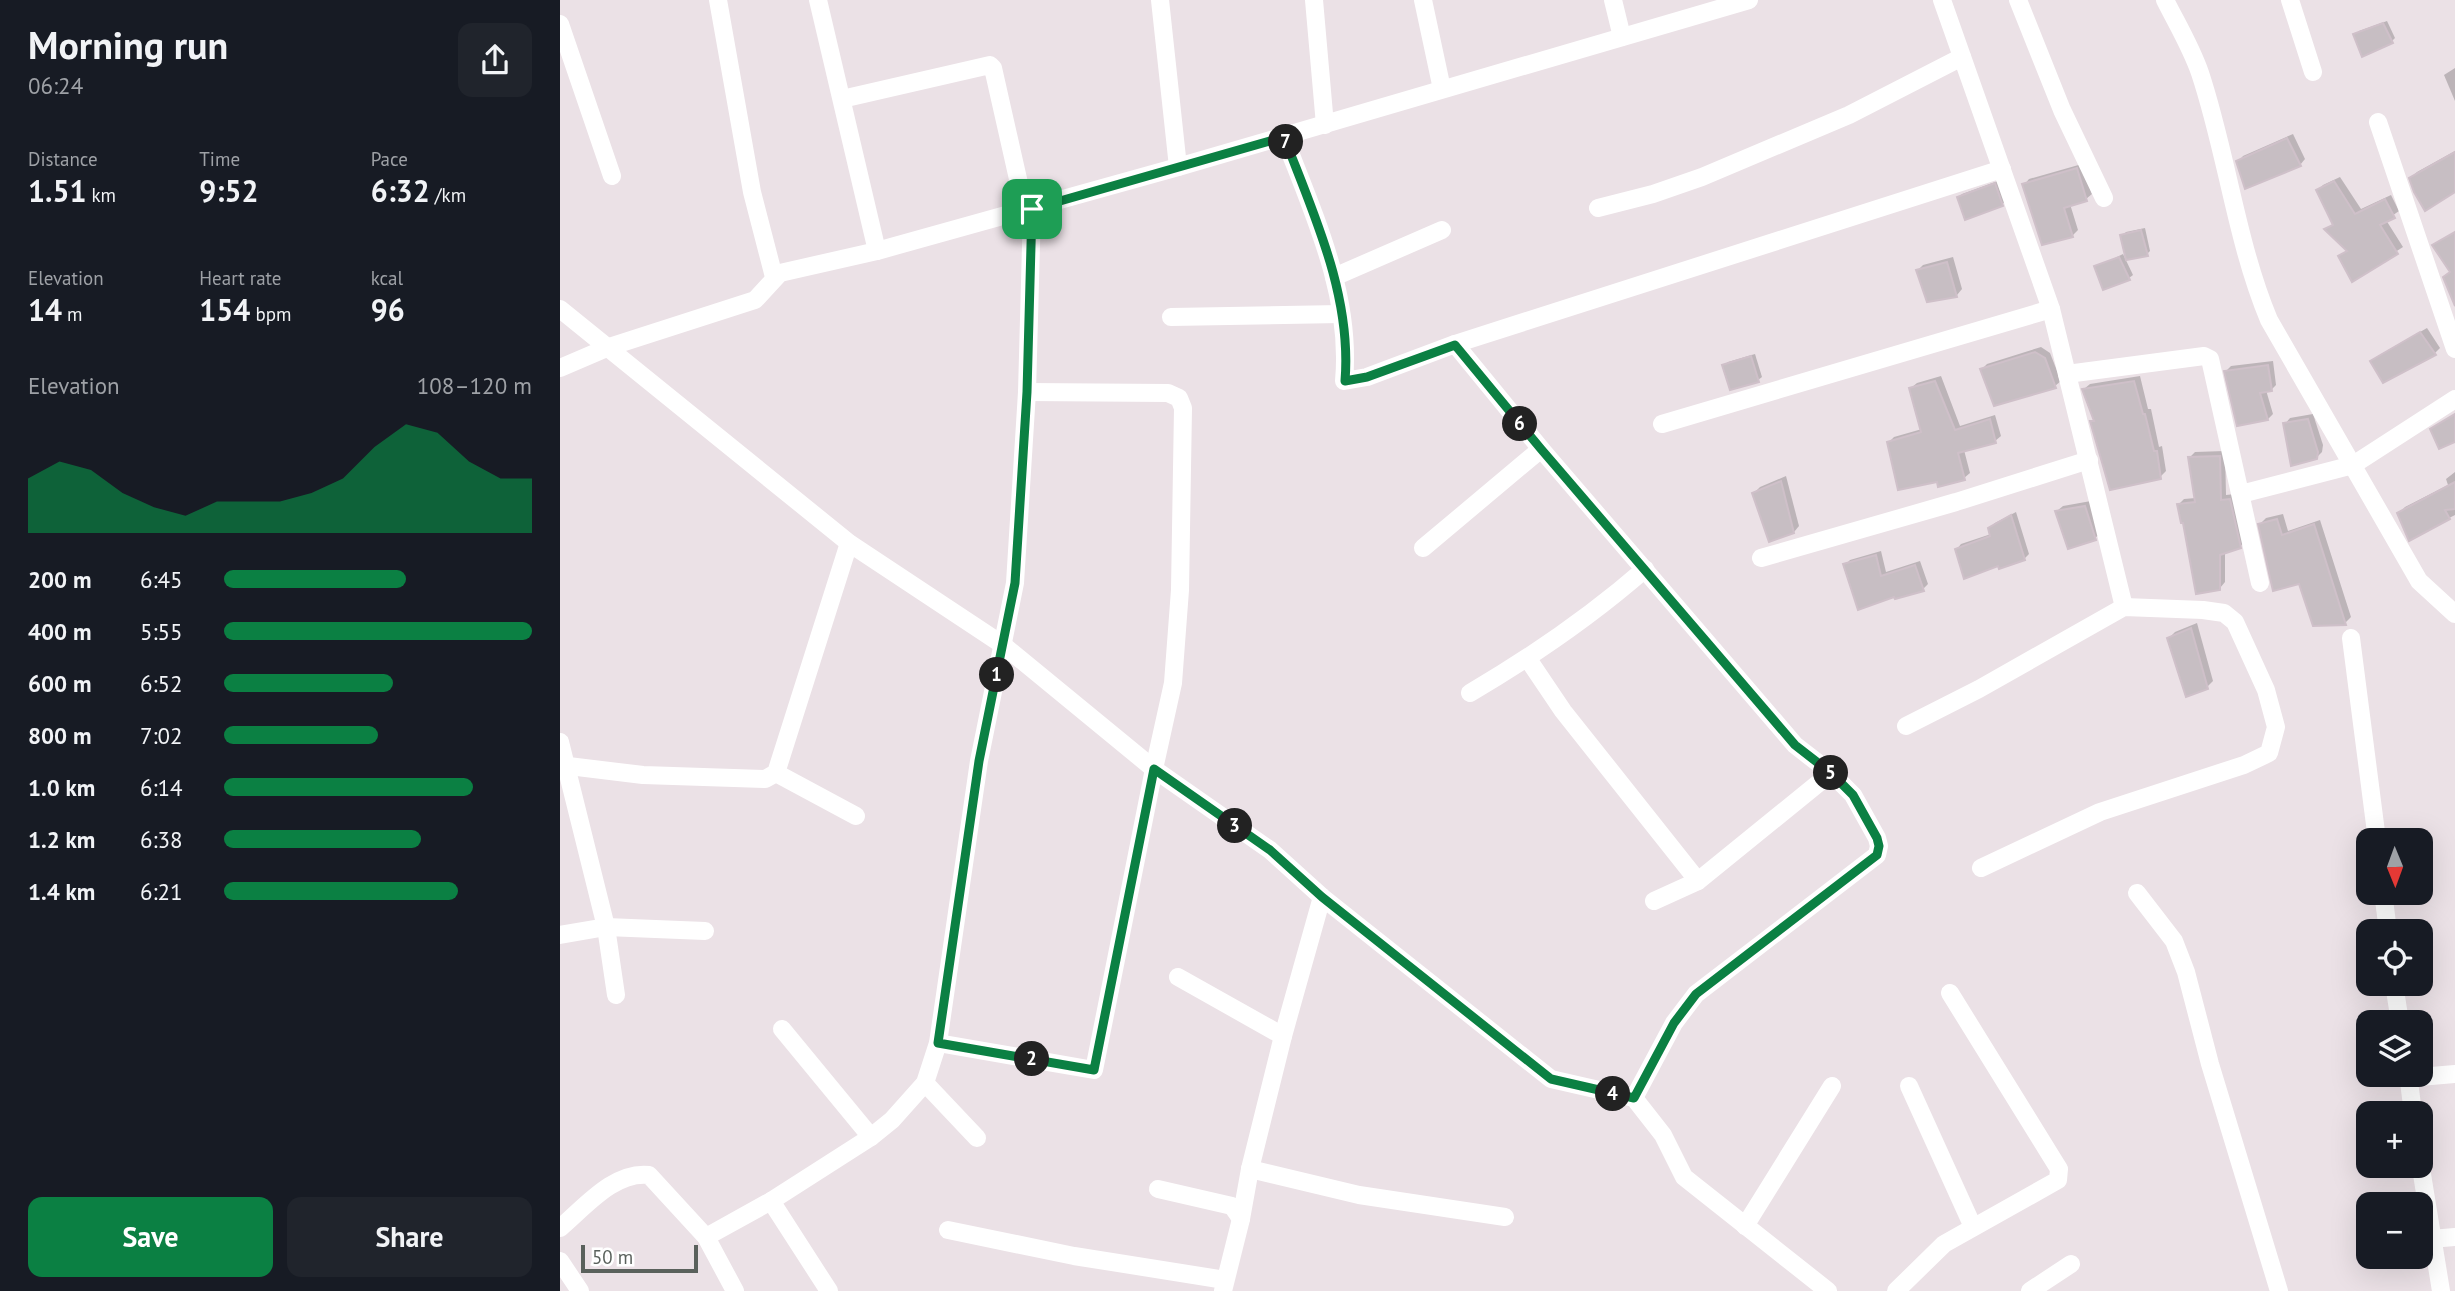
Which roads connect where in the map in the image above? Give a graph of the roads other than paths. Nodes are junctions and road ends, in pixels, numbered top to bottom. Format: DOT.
graph roads {
  1 [pos="718,0"];
  2 [pos="818,0"];
  3 [pos="1160,0"];
  4 [pos="1314,0"];
  5 [pos="1423,0"];
  6 [pos="1613,0"];
  7 [pos="1749,0"];
  8 [pos="1942,0"];
  9 [pos="2018,0"];
  10 [pos="2165,0"];
  11 [pos="2290,0"];
  12 [pos="560,24"];
  13 [pos="1622,37"];
  14 [pos="1962,57"];
  15 [pos="2313,72"];
  16 [pos="1442,89"];
  17 [pos="842,99"];
  18 [pos="2378,122"];
  19 [pos="1325,125"];
  20 [pos="1284,137"];
  21 [pos="1178,167"];
  22 [pos="2001,169"];
  23 [pos="612,176"];
  24 [pos="2104,198"];
  25 [pos="1598,208"];
  26 [pos="1028,209"];
  27 [pos="1442,230"];
  28 [pos="877,251"];
  29 [pos="774,277"];
  30 [pos="1334,277"];
  31 [pos="560,309"];
  32 [pos="2051,309"];
  33 [pos="1341,314"];
  34 [pos="1171,317"];
  35 [pos="1455,345"];
  36 [pos="609,347"];
  37 [pos="2455,349"];
  38 [pos="560,368"];
  39 [pos="2067,374"];
  40 [pos="1027,392"];
  41 [pos="2455,399"];
  42 [pos="1662,424"];
  43 [pos="1541,449"];
  44 [pos="2088,460"];
  45 [pos="2353,465"];
  46 [pos="2241,494"];
  47 [pos="849,543"];
  48 [pos="1423,548"];
  49 [pos="1761,558"];
  50 [pos="1645,569"];
  51 [pos="2260,583"];
  52 [pos="2124,607"];
  53 [pos="2455,614"];
  54 [pos="2351,638"];
  55 [pos="1003,645"];
  56 [pos="1528,659"];
  57 [pos="1471,692"];
  58 [pos="1906,726"];
  59 [pos="560,742"];
  60 [pos="563,765"];
  61 [pos="1154,769"];
  62 [pos="776,773"];
  63 [pos="1831,773"];
  64 [pos="856,816"];
  65 [pos="2375,828"];
  66 [pos="1981,868"];
  67 [pos="1698,881"];
  68 [pos="2137,893"];
  69 [pos="1322,897"];
  70 [pos="1654,901"];
  71 [pos="606,927"];
  72 [pos="705,931"];
  73 [pos="560,935"];
  74 [pos="1178,976"];
  75 [pos="1950,993"];
  76 [pos="616,995"];
  77 [pos="782,1029"];
  78 [pos="1283,1036"];
  79 [pos="938,1043"];
  80 [pos="2455,1074"];
  81 [pos="2433,1075"];
  82 [pos="925,1083"];
  83 [pos="1832,1086"];
  84 [pos="1909,1086"];
  85 [pos="1634,1098"];
  86 [pos="871,1137"];
  87 [pos="977,1138"];
  88 [pos="1250,1169"];
  89 [pos="1158,1189"];
  90 [pos="771,1200"];
  91 [pos="1505,1217"];
  92 [pos="1241,1219"];
  93 [pos="1745,1226"];
  94 [pos="1973,1227"];
  95 [pos="560,1228"];
  96 [pos="947,1230"];
  97 [pos="706,1237"];
  98 [pos="2455,1237"];
  99 [pos="2433,1240"];
  100 [pos="2433,1250"];
  101 [pos="560,1261"];
  102 [pos="2071,1264"];
  103 [pos="1224,1285"];
  104 [pos="580,1291"];
  105 [pos="735,1291"];
  106 [pos="829,1291"];
  107 [pos="1828,1291"];
  108 [pos="1896,1291"];
  109 [pos="2030,1291"];
  110 [pos="2278,1291"];
  111 [pos="2441,1291"];
  1 -- 29 [label="street"];
  2 -- 17 [label="street"];
  3 -- 21 [label="street"];
  4 -- 19 [label="street"];
  5 -- 16 [label="street"];
  6 -- 13 [label="street"];
  7 -- 13 [label="street"];
  8 -- 14 [label="street"];
  9 -- 24 [label="street"];
  10 -- 45 [label="street"];
  11 -- 15 [label="street"];
  12 -- 23 [label="street"];
  13 -- 16 [label="street"];
  14 -- 22 [label="street"];
  14 -- 25 [label="street"];
  16 -- 19 [label="street"];
  17 -- 26 [label="street"];
  17 -- 28 [label="street"];
  18 -- 37 [label="street"];
  19 -- 20 [label="street"];
  20 -- 21 [label="street"];
  20 -- 30 [label="street"];
  21 -- 26 [label="street"];
  22 -- 32 [label="street"];
  22 -- 35 [label="street"];
  26 -- 28 [label="street"];
  26 -- 40 [label="street"];
  27 -- 30 [label="street"];
  28 -- 29 [label="street"];
  29 -- 36 [label="street"];
  30 -- 33 [label="street"];
  31 -- 36 [label="street"];
  32 -- 39 [label="street"];
  32 -- 42 [label="street"];
  33 -- 34 [label="street"];
  33 -- 35 [label="street"];
  35 -- 43 [label="street"];
  36 -- 38 [label="street"];
  36 -- 47 [label="street"];
  39 -- 44 [label="street"];
  39 -- 46 [label="street"];
  40 -- 55 [label="street"];
  40 -- 61 [label="street"];
  41 -- 45 [label="street"];
  43 -- 48 [label="street"];
  43 -- 50 [label="street"];
  44 -- 49 [label="street"];
  44 -- 52 [label="street"];
  45 -- 46 [label="street"];
  45 -- 53 [label="street"];
  46 -- 51 [label="street"];
  47 -- 55 [label="street"];
  47 -- 62 [label="street"];
  50 -- 56 [label="street"];
  50 -- 63 [label="street"];
  52 -- 58 [label="street"];
  52 -- 66 [label="street"];
  54 -- 65 [label="street"];
  55 -- 61 [label="street"];
  55 -- 79 [label="street"];
  56 -- 57 [label="street"];
  56 -- 67 [label="street"];
  59 -- 60 [label="street"];
  60 -- 62 [label="street"];
  60 -- 71 [label="street"];
  61 -- 69 [label="street"];
  61 -- 79 [label="street"];
  62 -- 64 [label="street"];
  63 -- 67 [label="street"];
  63 -- 85 [label="street"];
  67 -- 70 [label="street"];
  68 -- 110 [label="street"];
  69 -- 78 [label="street"];
  69 -- 85 [label="street"];
  71 -- 72 [label="street"];
  71 -- 73 [label="street"];
  71 -- 76 [label="street"];
  74 -- 78 [label="street"];
  75 -- 94 [label="street"];
  77 -- 86 [label="street"];
  78 -- 88 [label="street"];
  79 -- 82 [label="street"];
  80 -- 81 [label="street"];
  82 -- 86 [label="street"];
  82 -- 87 [label="street"];
  83 -- 93 [label="street"];
  84 -- 94 [label="street"];
  85 -- 93 [label="street"];
  86 -- 90 [label="street"];
  88 -- 91 [label="street"];
  88 -- 92 [label="street"];
  89 -- 92 [label="street"];
  90 -- 97 [label="street"];
  90 -- 106 [label="street"];
  92 -- 103 [label="street"];
  93 -- 107 [label="street"];
  94 -- 108 [label="street"];
  95 -- 97 [label="street"];
  96 -- 103 [label="street"];
  97 -- 105 [label="street"];
  98 -- 99 [label="street"];
  100 -- 111 [label="street"];
  101 -- 104 [label="street"];
  102 -- 109 [label="street"];
}
